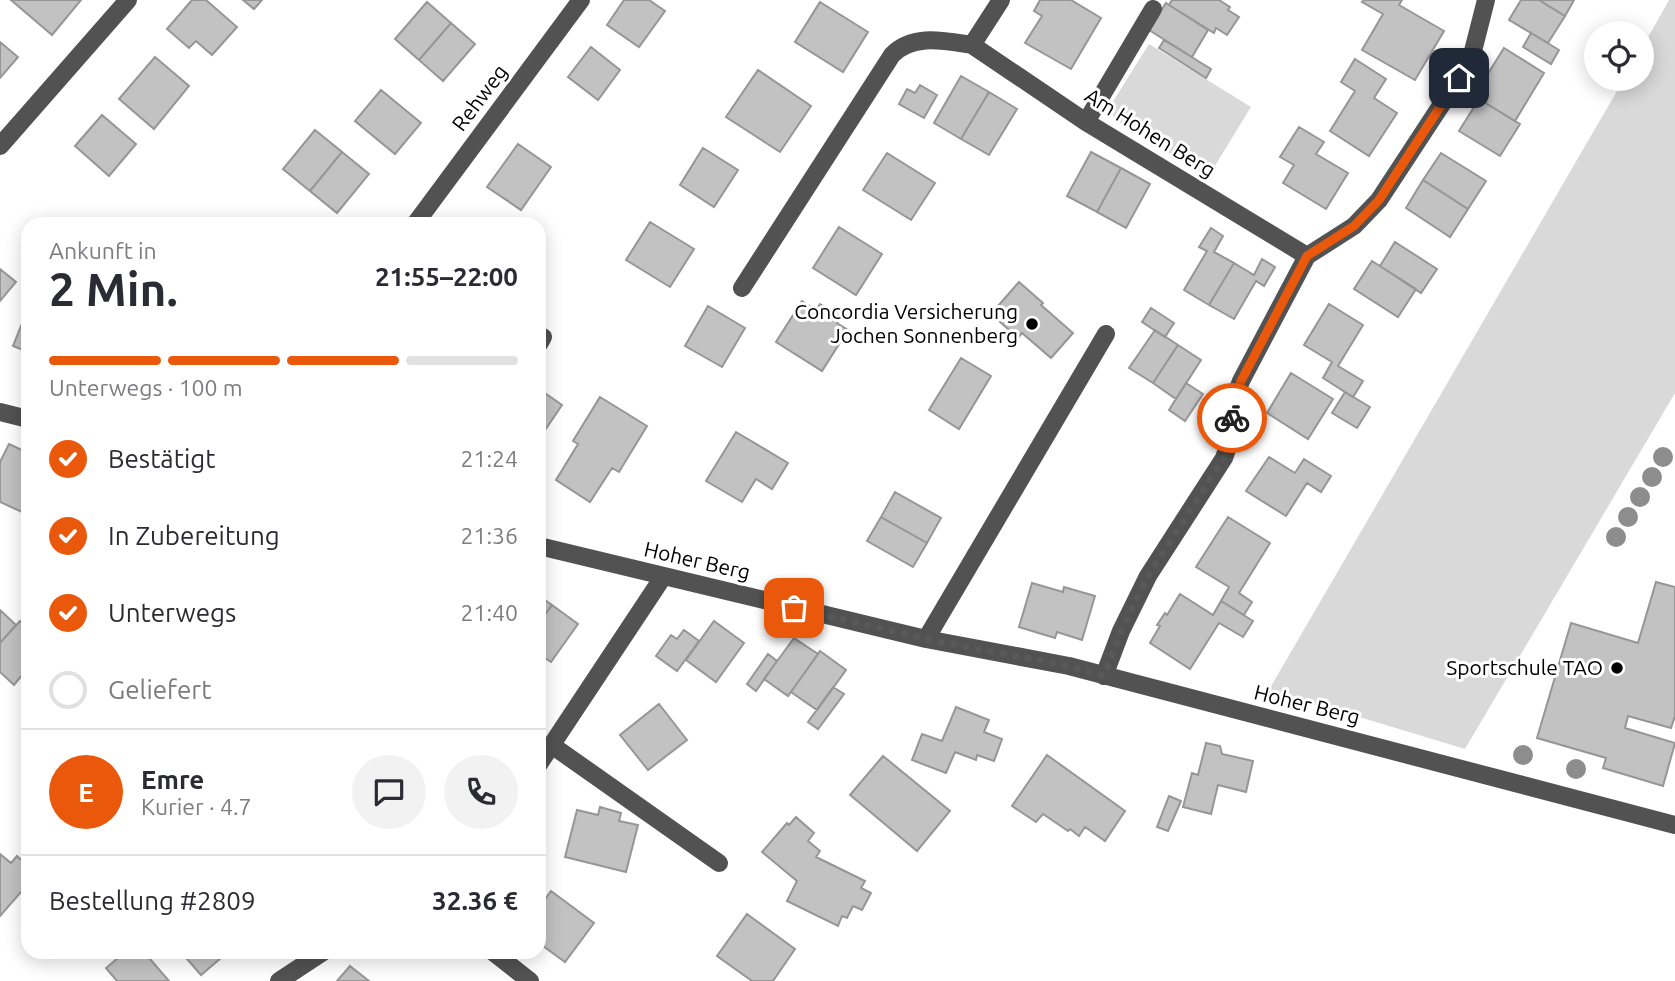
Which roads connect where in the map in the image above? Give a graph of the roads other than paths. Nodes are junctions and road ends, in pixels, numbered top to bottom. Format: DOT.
graph roads {
  1 [pos="128,0"];
  2 [pos="581,0"];
  3 [pos="1001,0"];
  4 [pos="1486,0"];
  5 [pos="1153,9"];
  6 [pos="972,45"];
  7 [pos="1086,122"];
  8 [pos="0,146"];
  9 [pos="420,217"];
  10 [pos="1307,256"];
  11 [pos="742,288"];
  12 [pos="1106,334"];
  13 [pos="0,412"];
  14 [pos="21,417"];
  15 [pos="546,548"];
  16 [pos="663,577"];
  17 [pos="926,639"];
  18 [pos="1104,676"];
  19 [pos="553,746"];
  20 [pos="546,756"];
  21 [pos="1675,825"];
  22 [pos="719,863"];
  23 [pos="312,959"];
  24 [pos="502,959"];
  25 [pos="279,981"];
  26 [pos="530,981"];
  1 -- 8 [label="street"];
  2 -- 9 [label="street, Rehweg"];
  3 -- 6 [label="street"];
  4 -- 10 [label="street"];
  5 -- 7 [label="street"];
  6 -- 7 [label="street, Am Hohen Berg"];
  6 -- 11 [label="street, Am Hohen Berg"];
  7 -- 10 [label="street, Am Hohen Berg"];
  10 -- 18 [label="street"];
  12 -- 17 [label="street"];
  13 -- 14 [label="street"];
  15 -- 16 [label="street, Hoher Berg"];
  16 -- 17 [label="street, Hoher Berg"];
  16 -- 19 [label="street"];
  17 -- 18 [label="street, Hoher Berg"];
  18 -- 21 [label="street, Hoher Berg"];
  19 -- 20 [label="street"];
  19 -- 22 [label="street"];
  23 -- 25 [label="street"];
  24 -- 26 [label="street"];
}
